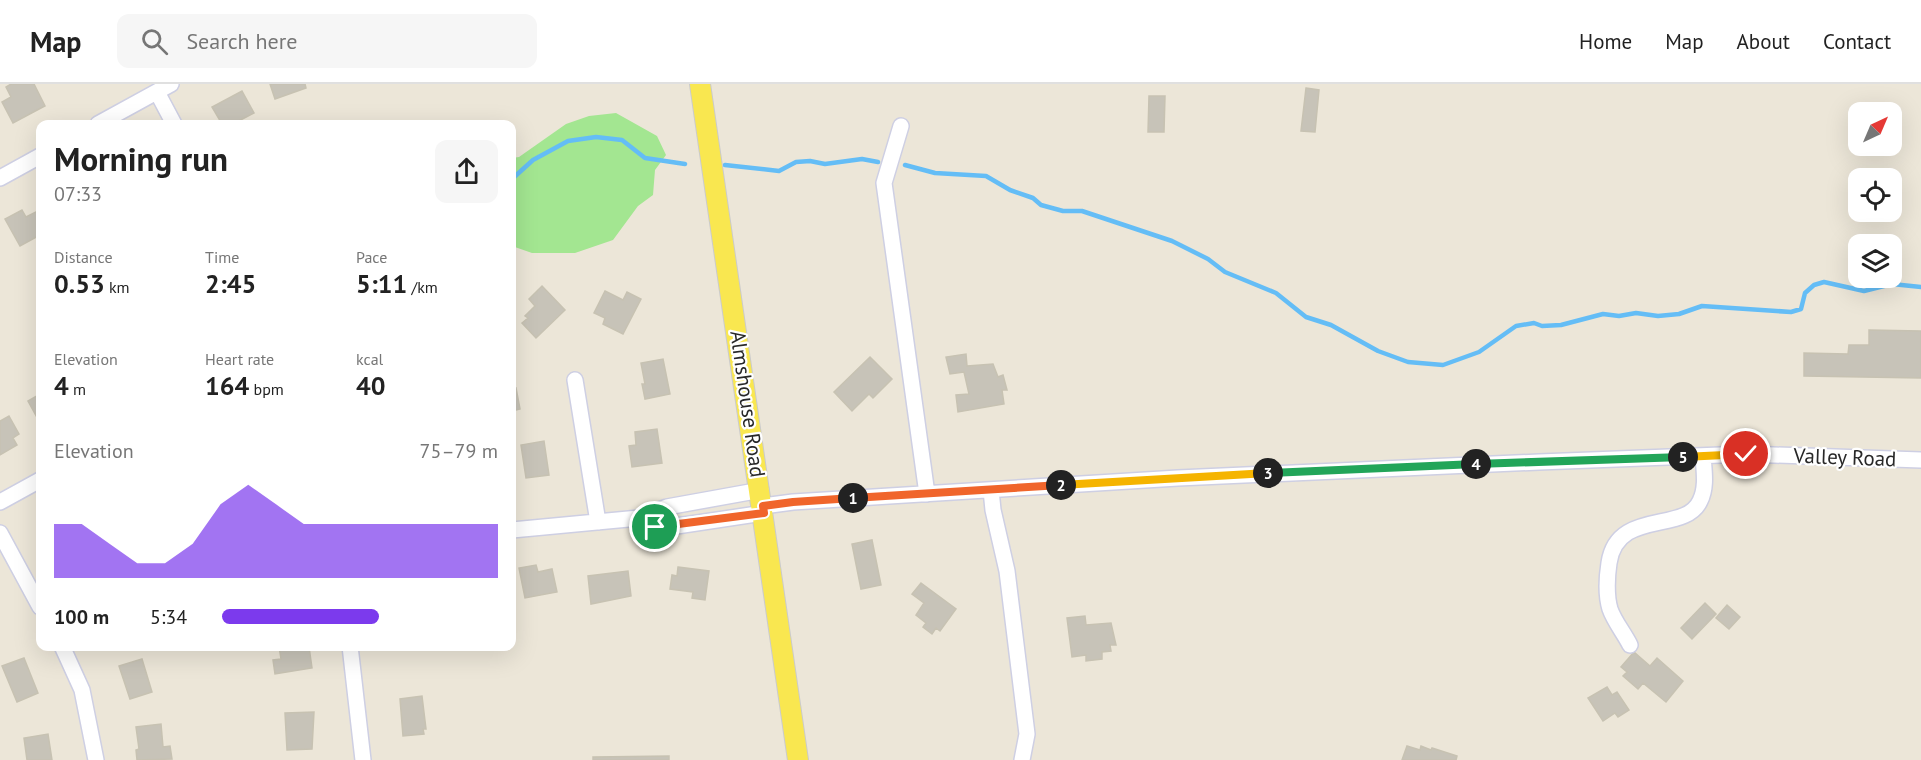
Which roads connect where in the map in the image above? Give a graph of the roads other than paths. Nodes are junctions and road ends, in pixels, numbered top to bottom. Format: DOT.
graph roads {
  1 [pos="171,84"];
  2 [pos="700,84"];
  3 [pos="157,92"];
  4 [pos="105,120"];
  5 [pos="172,120"];
  6 [pos="901,126"];
  7 [pos="36,158"];
  8 [pos="0,178"];
  9 [pos="575,380"];
  10 [pos="1703,456"];
  11 [pos="1921,460"];
  12 [pos="36,482"];
  13 [pos="991,490"];
  14 [pos="927,494"];
  15 [pos="0,502"];
  16 [pos="762,503"];
  17 [pos="639,518"];
  18 [pos="598,522"];
  19 [pos="516,530"];
  20 [pos="0,533"];
  21 [pos="36,600"];
  22 [pos="1630,645"];
  23 [pos="64,651"];
  24 [pos="351,651"];
  25 [pos="96,760"];
  26 [pos="363,760"];
  27 [pos="798,760"];
  28 [pos="1022,760"];
  1 -- 3 [label="street"];
  2 -- 16 [label="main road, Almshouse Road"];
  3 -- 4 [label="street"];
  3 -- 5 [label="street"];
  6 -- 14 [label="street"];
  7 -- 8 [label="street"];
  9 -- 18 [label="street"];
  10 -- 11 [label="street, Valley Road"];
  10 -- 13 [label="street, Valley Road"];
  10 -- 22 [label="street"];
  12 -- 15 [label="street"];
  13 -- 14 [label="street, Valley Road"];
  13 -- 28 [label="street"];
  14 -- 16 [label="street, Valley Road"];
  16 -- 17 [label="street"];
  16 -- 17 [label="street"];
  16 -- 27 [label="main road, Almshouse Road"];
  17 -- 18 [label="street"];
  18 -- 19 [label="street"];
  20 -- 21 [label="street"];
  23 -- 25 [label="street"];
  24 -- 26 [label="street"];
}
